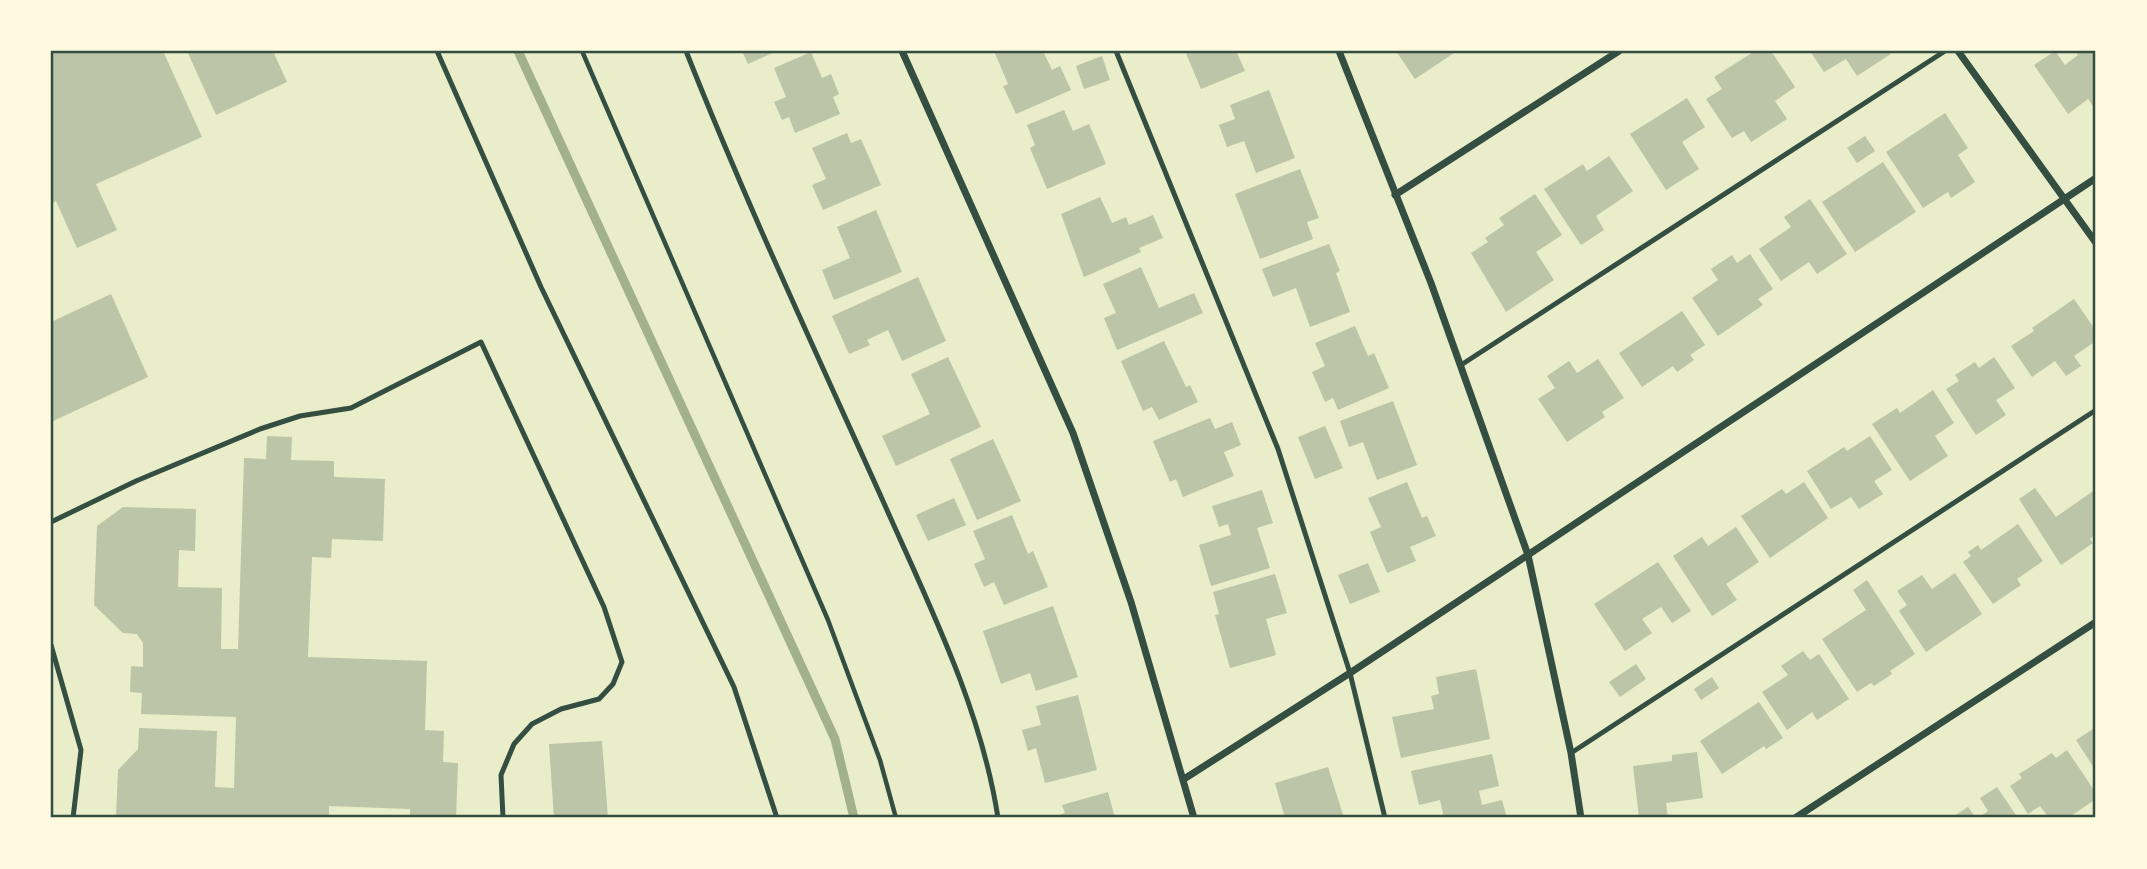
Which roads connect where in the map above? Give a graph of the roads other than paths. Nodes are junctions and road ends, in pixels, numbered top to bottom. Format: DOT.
graph roads {
  1 [pos="438,51"];
  2 [pos="686,51"];
  3 [pos="902,51"];
  4 [pos="1116,51"];
  5 [pos="1339,51"];
  6 [pos="1619,51"];
  7 [pos="1945,51"];
  8 [pos="1958,51"];
  9 [pos="2096,178"];
  10 [pos="1395,195"];
  11 [pos="2066,199"];
  12 [pos="2096,243"];
  13 [pos="1461,365"];
  14 [pos="2096,410"];
  15 [pos="51,523"];
  16 [pos="1528,555"];
  17 [pos="2096,622"];
  18 [pos="51,645"];
  19 [pos="1350,673"];
  20 [pos="1571,754"];
  21 [pos="1184,779"];
  22 [pos="73,818"];
  23 [pos="503,818"];
  24 [pos="777,818"];
  25 [pos="998,818"];
  26 [pos="1194,818"];
  27 [pos="1385,818"];
  28 [pos="1581,818"];
  29 [pos="1795,818"];
  1 -- 24 [label="lane"];
  2 -- 25 [label="lane"];
  3 -- 21 [label="street"];
  4 -- 19 [label="lane"];
  5 -- 10 [label="street"];
  6 -- 10 [label="street"];
  7 -- 13 [label="lane"];
  8 -- 11 [label="street"];
  9 -- 11 [label="street"];
  10 -- 13 [label="street"];
  11 -- 12 [label="street"];
  11 -- 16 [label="street"];
  13 -- 16 [label="street"];
  14 -- 20 [label="lane"];
  15 -- 23 [label="lane"];
  16 -- 19 [label="street"];
  16 -- 20 [label="street"];
  17 -- 29 [label="street"];
  18 -- 22 [label="lane"];
  19 -- 21 [label="street"];
  19 -- 27 [label="lane"];
  20 -- 28 [label="street"];
  21 -- 26 [label="street"];
}
